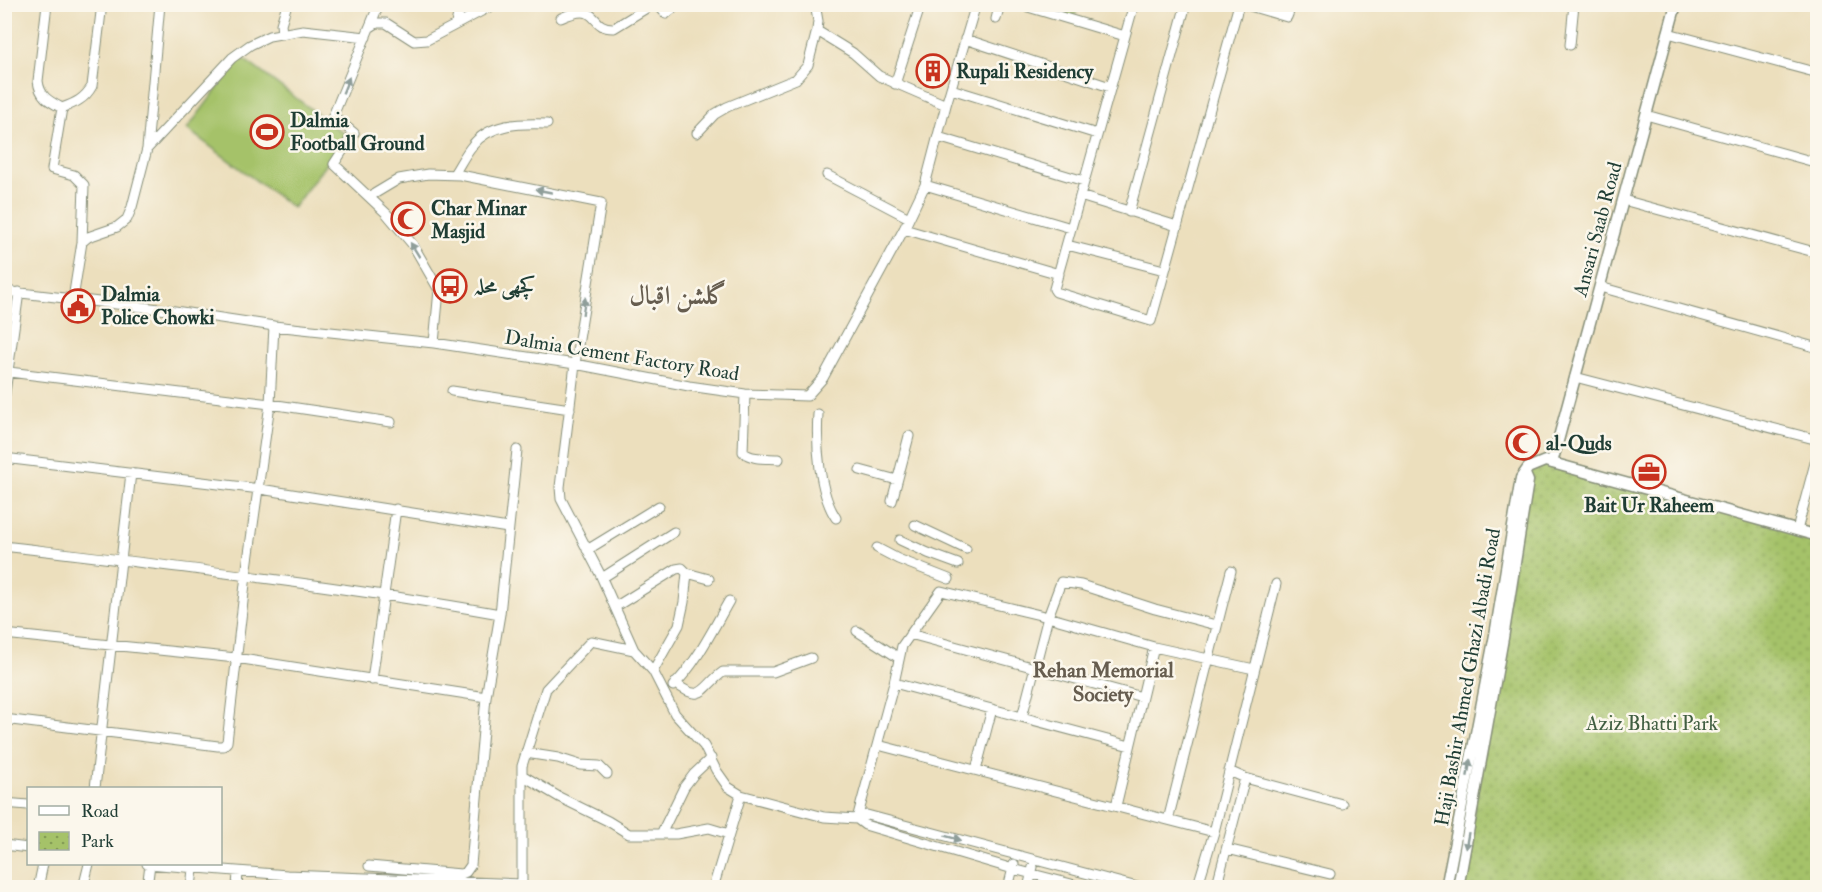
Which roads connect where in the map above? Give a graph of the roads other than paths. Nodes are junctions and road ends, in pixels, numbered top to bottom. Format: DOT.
graph roads {
  1 [pos="46,4"];
  2 [pos="102,4"];
  3 [pos="160,4"];
  4 [pos="287,4"];
  5 [pos="379,4"];
  6 [pos="460,4"];
  7 [pos="495,4"];
  8 [pos="655,4"];
  9 [pos="678,4"];
  10 [pos="815,4"];
  11 [pos="921,4"];
  12 [pos="975,4"];
  13 [pos="1000,4"];
  14 [pos="1018,4"];
  15 [pos="1134,4"];
  16 [pos="1186,4"];
  17 [pos="1241,4"];
  18 [pos="1292,4"];
  19 [pos="1574,4"];
  20 [pos="1676,4"];
  21 [pos="561,18"];
  22 [pos="996,19"];
  23 [pos="456,24"];
  24 [pos="817,30"];
  25 [pos="367,32"];
  26 [pos="1668,33"];
  27 [pos="282,34"];
  28 [pos="1125,36"];
  29 [pos="965,39"];
  30 [pos="1570,45"];
  31 [pos="1818,73"];
  32 [pos="896,84"];
  33 [pos="1110,87"];
  34 [pos="951,88"];
  35 [pos="946,105"];
  36 [pos="62,108"];
  37 [pos="1646,115"];
  38 [pos="547,123"];
  39 [pos="697,133"];
  40 [pos="1097,134"];
  41 [pos="938,137"];
  42 [pos="147,149"];
  43 [pos="1818,163"];
  44 [pos="454,174"];
  45 [pos="827,175"];
  46 [pos="1084,181"];
  47 [pos="925,185"];
  48 [pos="1080,196"];
  49 [pos="369,197"];
  50 [pos="1623,200"];
  51 [pos="1129,212"];
  52 [pos="909,218"];
  53 [pos="1177,226"];
  54 [pos="1071,228"];
  55 [pos="904,229"];
  56 [pos="82,242"];
  57 [pos="1067,245"];
  58 [pos="1818,253"];
  59 [pos="1164,270"];
  60 [pos="1059,274"];
  61 [pos="1600,286"];
  62 [pos="4,291"];
  63 [pos="19,292"];
  64 [pos="72,299"];
  65 [pos="274,326"];
  66 [pos="434,343"];
  67 [pos="1818,348"];
  68 [pos="575,364"];
  69 [pos="9,372"];
  70 [pos="1575,377"];
  71 [pos="452,391"];
  72 [pos="745,394"];
  73 [pos="5,398"];
  74 [pos="270,404"];
  75 [pos="570,409"];
  76 [pos="819,414"];
  77 [pos="390,422"];
  78 [pos="909,436"];
  79 [pos="1818,440"];
  80 [pos="517,450"];
  81 [pos="1818,452"];
  82 [pos="4,458"];
  83 [pos="779,459"];
  84 [pos="1552,463"];
  85 [pos="860,470"];
  86 [pos="131,473"];
  87 [pos="1525,473"];
  88 [pos="897,480"];
  89 [pos="260,489"];
  90 [pos="892,501"];
  91 [pos="659,506"];
  92 [pos="396,509"];
  93 [pos="836,518"];
  94 [pos="915,525"];
  95 [pos="508,528"];
  96 [pos="1797,530"];
  97 [pos="674,532"];
  98 [pos="1818,536"];
  99 [pos="900,540"];
  100 [pos="4,546"];
  101 [pos="877,548"];
  102 [pos="966,549"];
  103 [pos="587,550"];
  104 [pos="122,560"];
  105 [pos="958,564"];
  106 [pos="1231,571"];
  107 [pos="687,573"];
  108 [pos="246,575"];
  109 [pos="602,578"];
  110 [pos="709,579"];
  111 [pos="949,579"];
  112 [pos="1276,585"];
  113 [pos="384,594"];
  114 [pos="729,601"];
  115 [pos="615,607"];
  116 [pos="500,614"];
  117 [pos="1048,617"];
  118 [pos="1216,625"];
  119 [pos="857,631"];
  120 [pos="4,634"];
  121 [pos="910,634"];
  122 [pos="112,645"];
  123 [pos="1154,647"];
  124 [pos="634,650"];
  125 [pos="236,658"];
  126 [pos="811,658"];
  127 [pos="899,658"];
  128 [pos="1208,659"];
  129 [pos="1035,667"];
  130 [pos="1254,669"];
  131 [pos="654,672"];
  132 [pos="372,681"];
  133 [pos="675,683"];
  134 [pos="894,683"];
  135 [pos="664,693"];
  136 [pos="486,697"];
  137 [pos="1142,697"];
  138 [pos="992,709"];
  139 [pos="1022,717"];
  140 [pos="4,719"];
  141 [pos="102,731"];
  142 [pos="878,745"];
  143 [pos="1130,746"];
  144 [pos="526,753"];
  145 [pos="711,758"];
  146 [pos="976,771"];
  147 [pos="1229,771"];
  148 [pos="607,774"];
  149 [pos="522,775"];
  150 [pos="1245,778"];
  151 [pos="95,787"];
  152 [pos="741,795"];
  153 [pos="4,802"];
  154 [pos="1342,804"];
  155 [pos="27,805"];
  156 [pos="1116,806"];
  157 [pos="857,819"];
  158 [pos="1168,820"];
  159 [pos="924,831"];
  160 [pos="1214,832"];
  161 [pos="661,834"];
  162 [pos="729,834"];
  163 [pos="920,842"];
  164 [pos="5,846"];
  165 [pos="27,848"];
  166 [pos="1227,849"];
  167 [pos="1016,856"];
  168 [pos="1035,859"];
  169 [pos="44,865"];
  170 [pos="89,865"];
  171 [pos="148,865"];
  172 [pos="159,865"];
  173 [pos="369,866"];
  174 [pos="193,868"];
  175 [pos="1013,868"];
  176 [pos="238,872"];
  177 [pos="1032,873"];
  178 [pos="287,874"];
  179 [pos="1330,874"];
  180 [pos="332,876"];
  181 [pos="38,888"];
  182 [pos="84,888"];
  183 [pos="147,888"];
  184 [pos="191,888"];
  185 [pos="237,888"];
  186 [pos="286,888"];
  187 [pos="331,888"];
  188 [pos="713,888"];
  189 [pos="1008,888"];
  190 [pos="1028,888"];
  191 [pos="1088,888"];
  192 [pos="1141,888"];
  193 [pos="1197,888"];
  194 [pos="1216,888"];
  195 [pos="1446,888"];
  196 [pos="1458,888"];
  1 -- 36 [label="street"];
  2 -- 36 [label="street"];
  3 -- 42 [label="street"];
  4 -- 27 [label="street"];
  5 -- 25 [label="street"];
  6 -- 23 [label="street"];
  7 -- 23 [label="street"];
  8 -- 9 [label="street"];
  8 -- 21 [label="street"];
  10 -- 24 [label="street"];
  11 -- 32 [label="street"];
  12 -- 29 [label="street, Dalmia Cement Factory Road"];
  13 -- 22 [label="street"];
  14 -- 28 [label="street"];
  15 -- 28 [label="street"];
  16 -- 51 [label="street"];
  17 -- 18 [label="street"];
  17 -- 53 [label="street"];
  19 -- 30 [label="street"];
  20 -- 26 [label="street, Ansari Saab Road"];
  23 -- 25 [label="street"];
  24 -- 32 [label="street"];
  24 -- 39 [label="street"];
  25 -- 27 [label="street"];
  49 -- 25 [label="street, one-way"];
  26 -- 31 [label="street"];
  26 -- 37 [label="street, Ansari Saab Road"];
  27 -- 42 [label="street"];
  28 -- 33 [label="street"];
  29 -- 33 [label="street"];
  29 -- 34 [label="street, Dalmia Cement Factory Road"];
  32 -- 35 [label="street"];
  33 -- 40 [label="street"];
  34 -- 35 [label="street, Dalmia Cement Factory Road"];
  34 -- 40 [label="street"];
  35 -- 41 [label="street, Dalmia Cement Factory Road"];
  36 -- 56 [label="street"];
  37 -- 43 [label="street"];
  37 -- 50 [label="street, Ansari Saab Road"];
  38 -- 44 [label="street"];
  40 -- 46 [label="street"];
  41 -- 46 [label="street"];
  41 -- 47 [label="street, Dalmia Cement Factory Road"];
  42 -- 56 [label="street"];
  44 -- 49 [label="street"];
  68 -- 44 [label="street, one-way"];
  45 -- 52 [label="street"];
  46 -- 48 [label="street"];
  47 -- 52 [label="street, Dalmia Cement Factory Road"];
  47 -- 54 [label="street"];
  48 -- 51 [label="street"];
  48 -- 54 [label="street"];
  66 -- 49 [label="street, one-way"];
  50 -- 58 [label="street"];
  50 -- 61 [label="street, Ansari Saab Road"];
  51 -- 53 [label="street"];
  52 -- 55 [label="street, Dalmia Cement Factory Road"];
  53 -- 59 [label="street"];
  54 -- 57 [label="street"];
  55 -- 60 [label="street"];
  55 -- 72 [label="street, Dalmia Cement Factory Road"];
  56 -- 64 [label="street"];
  57 -- 59 [label="street"];
  57 -- 60 [label="street"];
  59 -- 60 [label="street"];
  61 -- 67 [label="street"];
  61 -- 70 [label="street, Ansari Saab Road"];
  62 -- 63 [label="street, Dalmia Cement Factory Road"];
  63 -- 64 [label="street, Dalmia Cement Factory Road"];
  63 -- 69 [label="street"];
  64 -- 65 [label="street, Dalmia Cement Factory Road"];
  65 -- 66 [label="street, Dalmia Cement Factory Road"];
  65 -- 74 [label="street"];
  66 -- 68 [label="street, Dalmia Cement Factory Road"];
  68 -- 72 [label="street, Dalmia Cement Factory Road"];
  68 -- 75 [label="street"];
  69 -- 73 [label="street"];
  69 -- 74 [label="street"];
  70 -- 79 [label="street"];
  70 -- 84 [label="street, Ansari Saab Road"];
  71 -- 75 [label="street"];
  72 -- 83 [label="street"];
  74 -- 77 [label="street"];
  74 -- 89 [label="street"];
  75 -- 103 [label="street"];
  76 -- 93 [label="street"];
  78 -- 88 [label="street"];
  80 -- 95 [label="street"];
  81 -- 96 [label="street"];
  82 -- 86 [label="street"];
  84 -- 87 [label="street"];
  84 -- 96 [label="street"];
  85 -- 88 [label="street"];
  86 -- 89 [label="street"];
  86 -- 104 [label="street"];
  195 -- 87 [label="street, Haji Bashir Ahmed Ghazi Abadi Road, one-way"];
  87 -- 196 [label="street, Haji Bashir Ahmed Ghazi Abadi Road, one-way"];
  88 -- 90 [label="street"];
  89 -- 92 [label="street"];
  89 -- 108 [label="street"];
  91 -- 103 [label="street"];
  92 -- 95 [label="street"];
  92 -- 113 [label="street"];
  94 -- 102 [label="street"];
  95 -- 116 [label="street"];
  96 -- 98 [label="street"];
  97 -- 109 [label="street"];
  99 -- 105 [label="street"];
  100 -- 104 [label="street"];
  101 -- 111 [label="street"];
  103 -- 109 [label="street"];
  104 -- 108 [label="street"];
  104 -- 122 [label="street"];
  106 -- 118 [label="street"];
  107 -- 110 [label="street"];
  107 -- 115 [label="street"];
  107 -- 131 [label="street"];
  108 -- 113 [label="street"];
  108 -- 125 [label="street"];
  109 -- 115 [label="street"];
  112 -- 130 [label="street"];
  113 -- 116 [label="street"];
  113 -- 132 [label="street"];
  114 -- 133 [label="street"];
  115 -- 124 [label="street"];
  116 -- 136 [label="street"];
  117 -- 118 [label="street"];
  117 -- 121 [label="street"];
  117 -- 123 [label="street"];
  117 -- 129 [label="street"];
  118 -- 128 [label="street"];
  119 -- 127 [label="street"];
  120 -- 122 [label="street"];
  121 -- 127 [label="street"];
  121 -- 129 [label="street"];
  122 -- 125 [label="street"];
  122 -- 141 [label="street"];
  123 -- 128 [label="street"];
  123 -- 137 [label="street"];
  124 -- 131 [label="street"];
  124 -- 144 [label="street"];
  125 -- 132 [label="street"];
  125 -- 141 [label="street"];
  126 -- 133 [label="street"];
  127 -- 134 [label="street"];
  128 -- 130 [label="street"];
  128 -- 158 [label="street"];
  129 -- 137 [label="street"];
  129 -- 139 [label="street"];
  130 -- 147 [label="street"];
  131 -- 135 [label="street"];
  132 -- 136 [label="street"];
  133 -- 135 [label="street"];
  134 -- 138 [label="street"];
  134 -- 142 [label="street"];
  135 -- 145 [label="street"];
  136 -- 173 [label="street"];
  137 -- 143 [label="street"];
  138 -- 139 [label="street"];
  138 -- 146 [label="street"];
  139 -- 143 [label="street"];
  140 -- 141 [label="street"];
  141 -- 151 [label="street"];
  142 -- 146 [label="street"];
  142 -- 157 [label="street"];
  143 -- 156 [label="street"];
  144 -- 148 [label="street"];
  144 -- 149 [label="street"];
  145 -- 152 [label="street"];
  145 -- 161 [label="street"];
  146 -- 156 [label="street"];
  147 -- 150 [label="street"];
  147 -- 160 [label="street"];
  149 -- 161 [label="street"];
  149 -- 180 [label="street"];
  150 -- 154 [label="street"];
  150 -- 166 [label="street"];
  152 -- 157 [label="street"];
  152 -- 162 [label="street"];
  153 -- 155 [label="street"];
  156 -- 158 [label="street"];
  157 -- 159 [label="street"];
  157 -- 163 [label="street"];
  158 -- 160 [label="street"];
  159 -- 163 [label="street"];
  159 -- 167 [label="street, one-way"];
  160 -- 193 [label="street"];
  161 -- 162 [label="street"];
  162 -- 188 [label="street"];
  163 -- 175 [label="street"];
  164 -- 165 [label="street"];
  166 -- 179 [label="street"];
  166 -- 194 [label="street"];
  167 -- 168 [label="street"];
  167 -- 175 [label="street"];
  168 -- 177 [label="street"];
  168 -- 192 [label="street"];
  169 -- 181 [label="street"];
  170 -- 182 [label="street"];
  171 -- 183 [label="street"];
  172 -- 174 [label="street"];
  174 -- 176 [label="street"];
  174 -- 184 [label="street"];
  175 -- 177 [label="street"];
  175 -- 189 [label="street"];
  176 -- 178 [label="street"];
  176 -- 185 [label="street"];
  177 -- 190 [label="street"];
  177 -- 191 [label="street"];
  178 -- 180 [label="street"];
  178 -- 186 [label="street"];
  180 -- 187 [label="street"];
}
